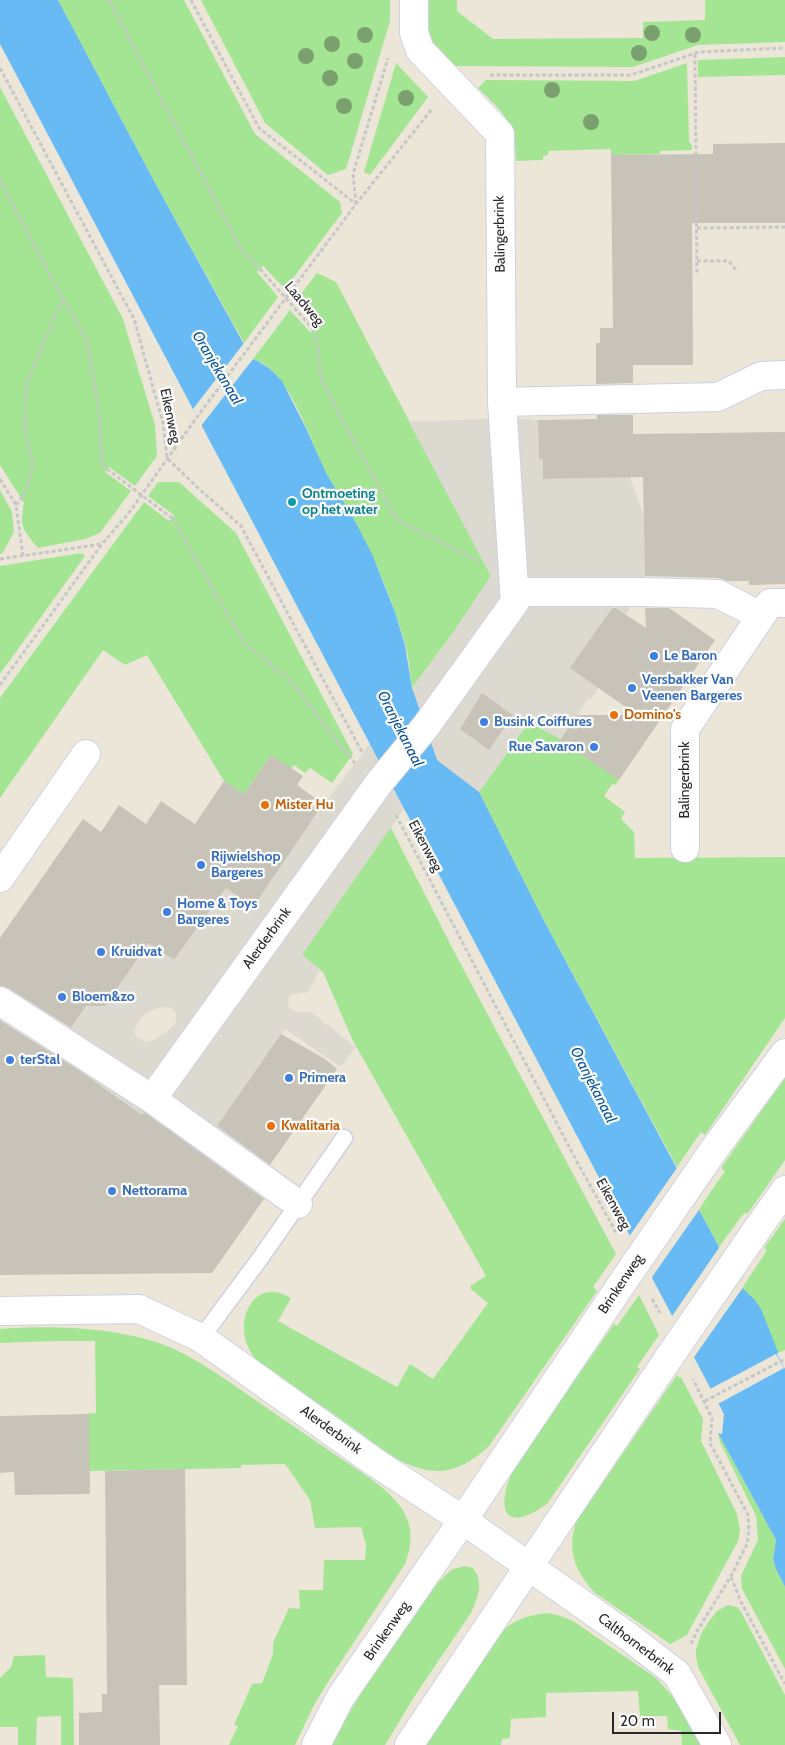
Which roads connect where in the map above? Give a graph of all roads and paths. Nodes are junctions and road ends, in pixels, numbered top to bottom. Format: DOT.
graph roads {
  1 [pos="109,0"];
  2 [pos="191,0"];
  3 [pos="414,0"];
  4 [pos="414,33"];
  5 [pos="785,48"];
  6 [pos="695,54"];
  7 [pos="0,68"];
  8 [pos="452,84"];
  9 [pos="0,180"];
  10 [pos="356,204"];
  11 [pos="785,227"];
  12 [pos="697,228"];
  13 [pos="697,261"];
  14 [pos="737,272"];
  15 [pos="697,275"];
  16 [pos="62,298"];
  17 [pos="785,375"];
  18 [pos="502,402"];
  19 [pos="168,458"];
  20 [pos="0,479"];
  21 [pos="16,505"];
  22 [pos="102,544"];
  23 [pos="22,556"];
  24 [pos="0,560"];
  25 [pos="514,582"];
  26 [pos="785,603"];
  27 [pos="761,616"];
  28 [pos="0,685"];
  29 [pos="426,726"];
  30 [pos="86,754"];
  31 [pos="378,777"];
  32 [pos="685,848"];
  33 [pos="0,878"];
  34 [pos="0,1001"];
  35 [pos="785,1053"];
  36 [pos="152,1099"];
  37 [pos="344,1138"];
  38 [pos="785,1190"];
  39 [pos="298,1204"];
  40 [pos="617,1234"];
  41 [pos="649,1293"];
  42 [pos="0,1311"];
  43 [pos="662,1318"];
  44 [pos="201,1338"];
  45 [pos="785,1359"];
  46 [pos="692,1377"];
  47 [pos="705,1401"];
  48 [pos="463,1520"];
  49 [pos="528,1567"];
  50 [pos="731,1576"];
  51 [pos="677,1674"];
  52 [pos="785,1684"];
  53 [pos="316,1745"];
  54 [pos="409,1745"];
  55 [pos="717,1745"];
  1 -- 25 [label="path, Laadweg, bridge"];
  2 -- 10 [label="path"];
  3 -- 4 [label="street"];
  4 -- 8 [label="street, Balingerbrink"];
  4 -- 10 [label="path"];
  5 -- 6 [label="path"];
  6 -- 8 [label="path"];
  6 -- 12 [label="path"];
  7 -- 19 [label="path, Eikenweg"];
  8 -- 10 [label="path"];
  8 -- 18 [label="street, Balingerbrink"];
  9 -- 16 [label="path"];
  10 -- 19 [label="path"];
  11 -- 12 [label="path"];
  12 -- 13 [label="path"];
  13 -- 14 [label="path"];
  13 -- 15 [label="path"];
  16 -- 21 [label="path"];
  16 -- 31 [label="path, bridge"];
  17 -- 18 [label="street"];
  18 -- 25 [label="street, Balingerbrink"];
  19 -- 22 [label="path"];
  19 -- 31 [label="path, Eikenweg"];
  20 -- 21 [label="path"];
  21 -- 23 [label="path"];
  22 -- 23 [label="path"];
  22 -- 28 [label="path"];
  23 -- 24 [label="path"];
  25 -- 27 [label="street"];
  25 -- 29 [label="street, Balingerbrink"];
  26 -- 27 [label="street, Balingerbrink"];
  27 -- 32 [label="street, Balingerbrink"];
  29 -- 31 [label="street, Alerderbrink"];
  30 -- 33 [label="street"];
  31 -- 36 [label="street, Alerderbrink"];
  31 -- 40 [label="path, Eikenweg"];
  34 -- 36 [label="street"];
  35 -- 48 [label="street, Brinkenweg, bridge"];
  36 -- 39 [label="street"];
  37 -- 39 [label="lane"];
  38 -- 49 [label="street, bridge"];
  39 -- 44 [label="lane"];
  41 -- 43 [label="path"];
  42 -- 44 [label="street, Alerderbrink"];
  44 -- 48 [label="street, Alerderbrink"];
  45 -- 47 [label="path"];
  46 -- 47 [label="path"];
  47 -- 50 [label="path"];
  48 -- 49 [label="street"];
  48 -- 53 [label="street, Brinkenweg"];
  49 -- 51 [label="street, Calthornerbrink"];
  49 -- 54 [label="street"];
  50 -- 51 [label="path"];
  50 -- 52 [label="path"];
  51 -- 55 [label="street, Calthornerbrink"];
}
